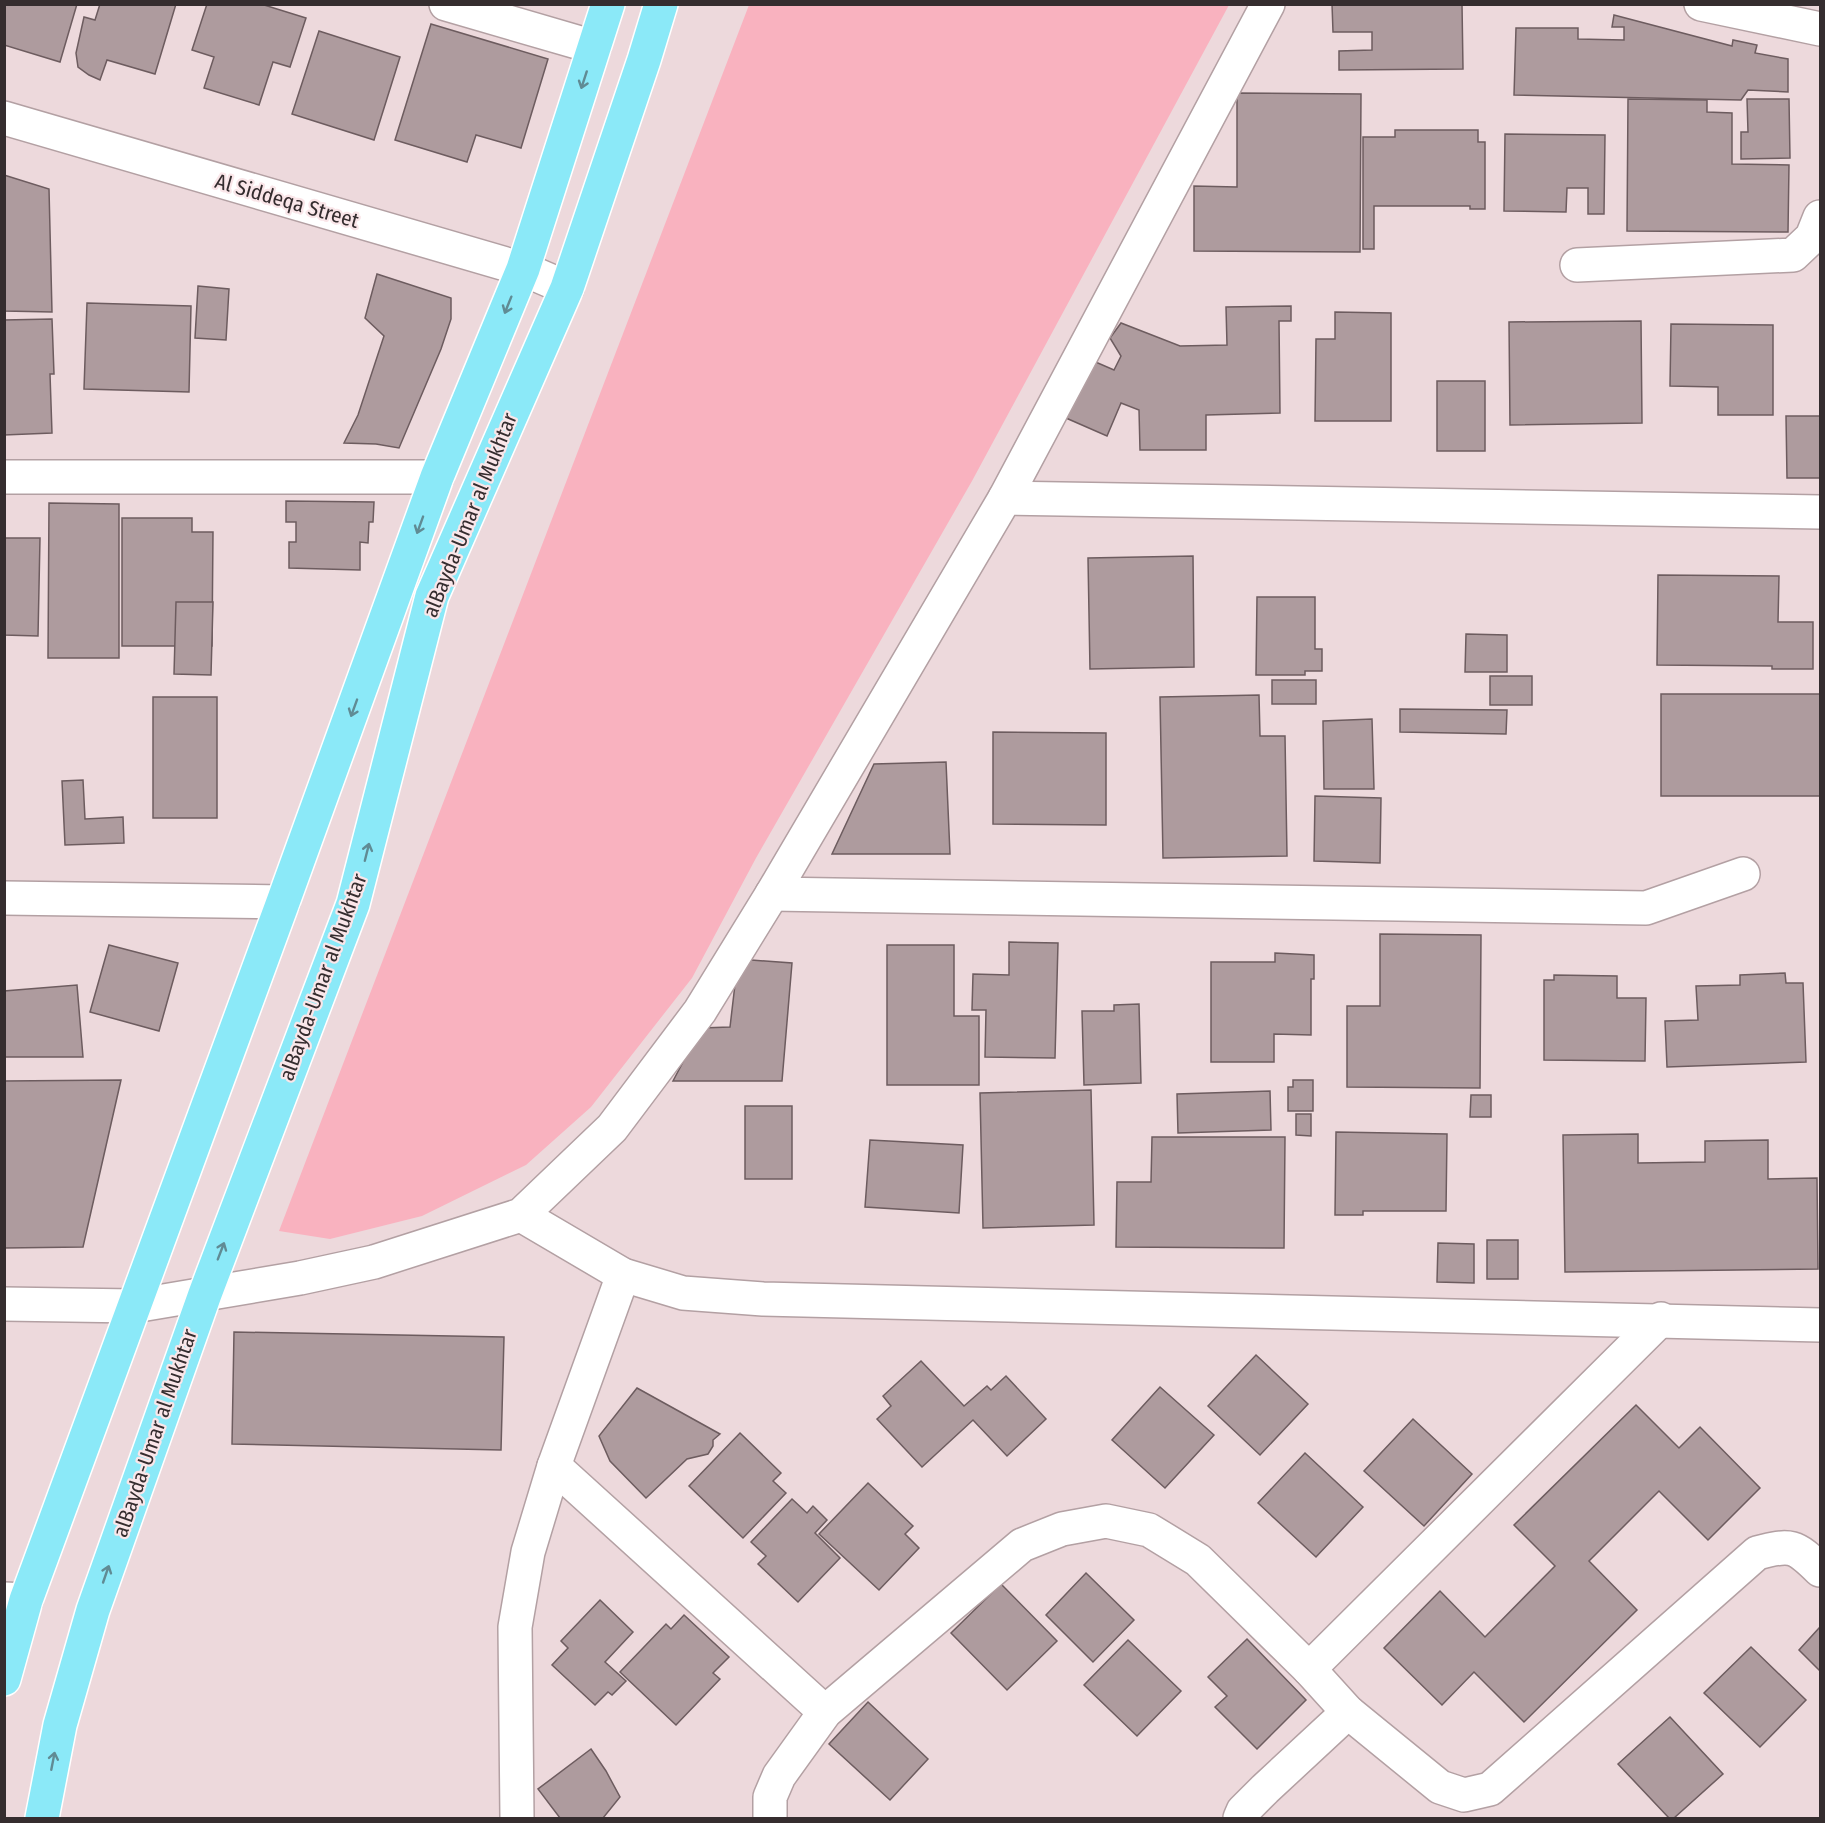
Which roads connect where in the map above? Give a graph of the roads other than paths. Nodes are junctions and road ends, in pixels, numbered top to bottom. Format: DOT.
graph roads {
  1 [pos="446,4"];
  2 [pos="608,4"];
  3 [pos="661,4"];
  4 [pos="1268,4"];
  5 [pos="1701,4"];
  6 [pos="1821,29"];
  7 [pos="594,47"];
  8 [pos="4,118"];
  9 [pos="1821,217"];
  10 [pos="1577,265"];
  11 [pos="523,269"];
  12 [pos="567,288"];
  13 [pos="4,477"];
  14 [pos="437,477"];
  15 [pos="1005,498"];
  16 [pos="1821,512"];
  17 [pos="1743,874"];
  18 [pos="772,894"];
  19 [pos="4,898"];
  20 [pos="283,902"];
  21 [pos="521,1215"];
  22 [pos="623,1275"];
  23 [pos="205,1294"];
  24 [pos="4,1304"];
  25 [pos="134,1306"];
  26 [pos="1661,1319"];
  27 [pos="1821,1325"];
  28 [pos="554,1466"];
  29 [pos="1821,1570"];
  30 [pos="15,1599"];
  31 [pos="1310,1669"];
  32 [pos="4,1678"];
  33 [pos="825,1712"];
  34 [pos="1348,1712"];
  35 [pos="42,1818"];
  36 [pos="517,1818"];
  37 [pos="770,1818"];
  38 [pos="1240,1818"];
  1 -- 7 [label="street"];
  2 -- 7 [label="main road, alBayda-Umar al Mukhtar"];
  3 -- 12 [label="main road, alBayda-Umar al Mukhtar"];
  4 -- 15 [label="street"];
  5 -- 6 [label="street"];
  7 -- 11 [label="main road, alBayda-Umar al Mukhtar, one-way"];
  8 -- 11 [label="street, Al Siddeqa Street"];
  9 -- 10 [label="street"];
  11 -- 12 [label="street, Al Siddeqa Street"];
  11 -- 14 [label="main road, alBayda-Umar al Mukhtar, one-way"];
  23 -- 12 [label="main road, alBayda-Umar al Mukhtar, one-way"];
  13 -- 14 [label="street"];
  14 -- 20 [label="main road, alBayda-Umar al Mukhtar, one-way"];
  15 -- 16 [label="street"];
  15 -- 18 [label="street"];
  17 -- 18 [label="street"];
  18 -- 21 [label="street"];
  19 -- 20 [label="street"];
  20 -- 25 [label="main road, alBayda-Umar al Mukhtar"];
  21 -- 22 [label="street"];
  21 -- 23 [label="street"];
  22 -- 26 [label="street"];
  22 -- 28 [label="street"];
  23 -- 25 [label="street"];
  35 -- 23 [label="main road, alBayda-Umar al Mukhtar, one-way"];
  24 -- 25 [label="street"];
  25 -- 30 [label="main road, alBayda-Umar al Mukhtar"];
  26 -- 27 [label="street"];
  26 -- 31 [label="street"];
  28 -- 33 [label="street"];
  28 -- 36 [label="street"];
  29 -- 34 [label="street"];
  30 -- 32 [label="main road, alBayda-Umar al Mukhtar"];
  31 -- 33 [label="street"];
  31 -- 34 [label="street"];
  33 -- 37 [label="street"];
  34 -- 38 [label="street"];
}
